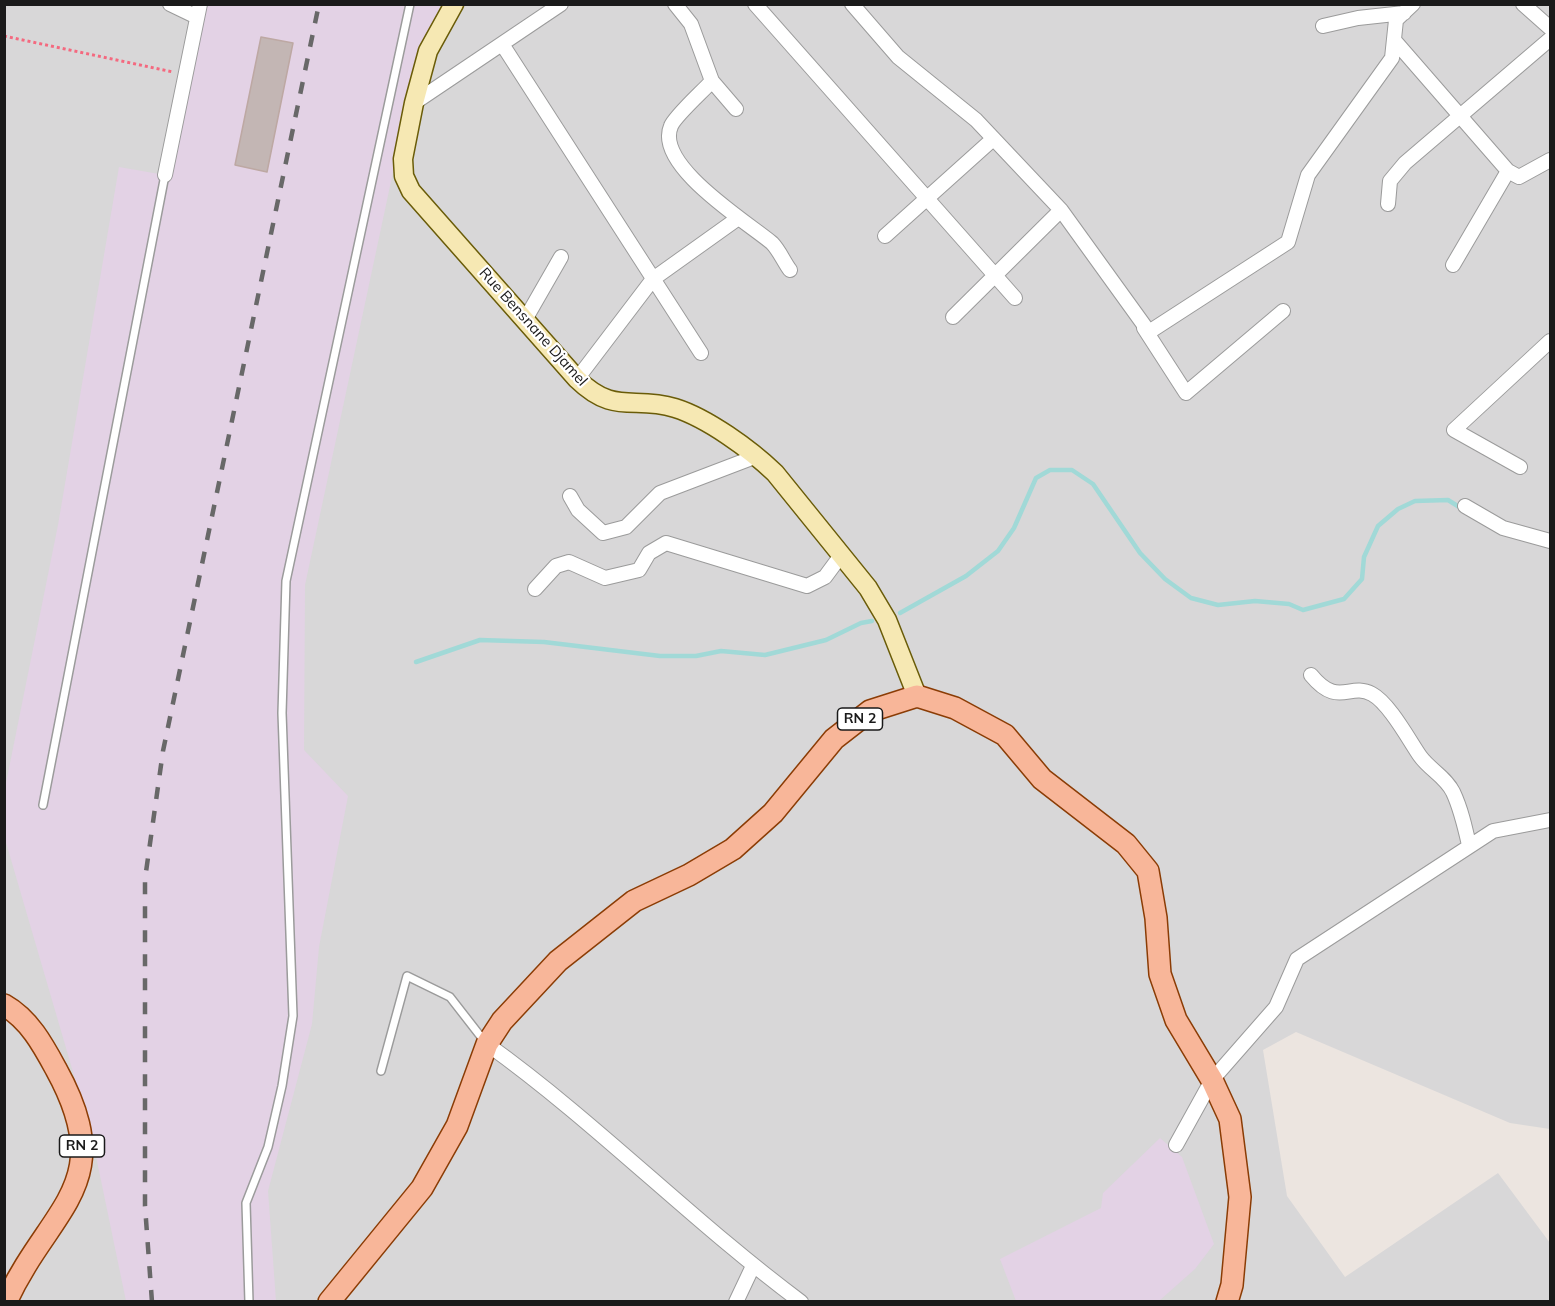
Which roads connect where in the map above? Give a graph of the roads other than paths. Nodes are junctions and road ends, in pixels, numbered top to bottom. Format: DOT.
graph roads {
  1 [pos="170,4"];
  2 [pos="410,4"];
  3 [pos="454,4"];
  4 [pos="561,4"];
  5 [pos="675,4"];
  6 [pos="755,4"];
  7 [pos="852,4"];
  8 [pos="1523,4"];
  9 [pos="1408,9"];
  10 [pos="199,10"];
  11 [pos="1323,26"];
  12 [pos="1551,28"];
  13 [pos="1551,39"];
  14 [pos="1394,40"];
  15 [pos="502,44"];
  16 [pos="711,81"];
  17 [pos="414,103"];
  18 [pos="736,110"];
  19 [pos="1458,114"];
  20 [pos="993,139"];
  21 [pos="1551,160"];
  22 [pos="1508,171"];
  23 [pos="165,175"];
  24 [pos="928,198"];
  25 [pos="1388,204"];
  26 [pos="1061,210"];
  27 [pos="737,219"];
  28 [pos="885,236"];
  29 [pos="561,256"];
  30 [pos="1453,264"];
  31 [pos="790,270"];
  32 [pos="995,276"];
  33 [pos="653,279"];
  34 [pos="1015,298"];
  35 [pos="1283,311"];
  36 [pos="953,317"];
  37 [pos="526,318"];
  38 [pos="1138,318"];
  39 [pos="1551,341"];
  40 [pos="701,353"];
  41 [pos="577,379"];
  42 [pos="757,456"];
  43 [pos="1520,467"];
  44 [pos="570,496"];
  45 [pos="1465,506"];
  46 [pos="1551,541"];
  47 [pos="842,554"];
  48 [pos="535,589"];
  49 [pos="1311,675"];
  50 [pos="917,696"];
  51 [pos="44,805"];
  52 [pos="1551,820"];
  53 [pos="1469,845"];
  54 [pos="4,1005"];
  55 [pos="487,1044"];
  56 [pos="381,1071"];
  57 [pos="1212,1080"];
  58 [pos="1176,1145"];
  59 [pos="753,1266"];
  60 [pos="9,1298"];
  61 [pos="249,1302"];
  62 [pos="329,1302"];
  63 [pos="736,1302"];
  64 [pos="801,1302"];
  65 [pos="1227,1302"];
  1 -- 10 [label="street"];
  2 -- 61 [label="lane"];
  3 -- 17 [label="main road, Rue Bensnane Djamel"];
  4 -- 15 [label="street"];
  5 -- 16 [label="street"];
  6 -- 24 [label="street"];
  7 -- 20 [label="street"];
  8 -- 12 [label="street"];
  9 -- 11 [label="street"];
  9 -- 14 [label="street"];
  10 -- 23 [label="street"];
  13 -- 19 [label="street"];
  14 -- 19 [label="street"];
  14 -- 38 [label="street"];
  15 -- 17 [label="street"];
  15 -- 33 [label="street"];
  16 -- 18 [label="street"];
  16 -- 27 [label="street"];
  17 -- 37 [label="main road, Rue Bensnane Djamel"];
  19 -- 22 [label="street"];
  19 -- 25 [label="street"];
  20 -- 24 [label="street"];
  20 -- 26 [label="street"];
  21 -- 22 [label="street"];
  22 -- 30 [label="street"];
  23 -- 51 [label="lane"];
  24 -- 28 [label="street"];
  24 -- 32 [label="street"];
  26 -- 32 [label="street"];
  26 -- 38 [label="street"];
  27 -- 31 [label="street"];
  27 -- 33 [label="street"];
  29 -- 37 [label="street"];
  32 -- 34 [label="street"];
  32 -- 36 [label="street"];
  33 -- 40 [label="street"];
  33 -- 41 [label="street"];
  35 -- 38 [label="street"];
  37 -- 41 [label="main road, Rue Bensnane Djamel"];
  39 -- 43 [label="street"];
  41 -- 42 [label="main road, Rue Bensnane Djamel"];
  42 -- 44 [label="street"];
  42 -- 47 [label="main road, Rue Bensnane Djamel"];
  45 -- 46 [label="street"];
  47 -- 48 [label="street"];
  47 -- 50 [label="main road, Rue Bensnane Djamel"];
  49 -- 53 [label="street"];
  50 -- 55 [label="main road, RN 2"];
  50 -- 57 [label="main road"];
  52 -- 53 [label="street"];
  53 -- 57 [label="street"];
  54 -- 60 [label="main road, RN 2"];
  55 -- 56 [label="lane"];
  55 -- 59 [label="street"];
  55 -- 62 [label="main road, RN 2"];
  57 -- 58 [label="street"];
  57 -- 65 [label="main road"];
  59 -- 63 [label="street"];
  59 -- 64 [label="street"];
}
